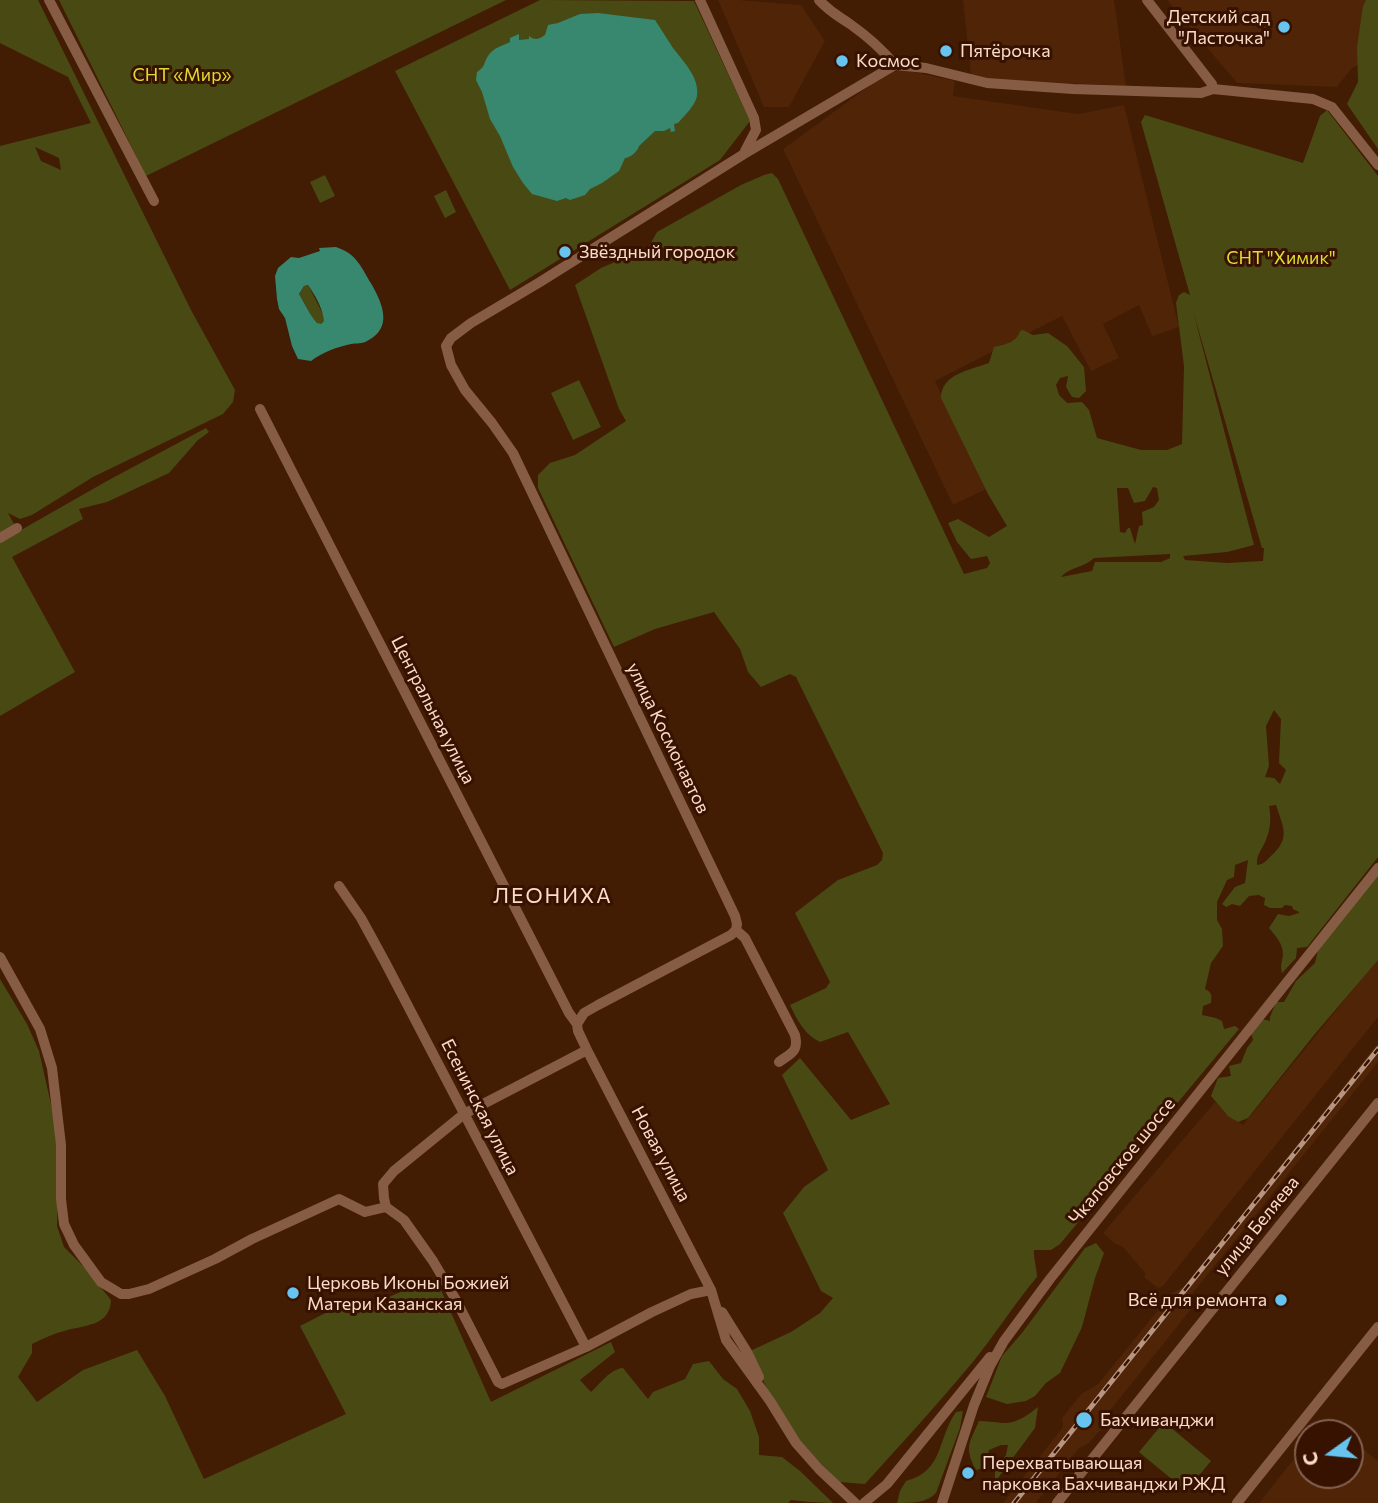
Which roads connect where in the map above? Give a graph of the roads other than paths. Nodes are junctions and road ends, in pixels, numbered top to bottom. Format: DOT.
graph roads {
  1 [pos="49,0"];
  2 [pos="700,0"];
  3 [pos="820,0"];
  4 [pos="1147,0"];
  5 [pos="895,65"];
  6 [pos="1213,89"];
  7 [pos="744,154"];
  8 [pos="1378,165"];
  9 [pos="154,201"];
  10 [pos="260,409"];
  11 [pos="17,528"];
  12 [pos="0,538"];
  13 [pos="1378,868"];
  14 [pos="339,886"];
  15 [pos="736,930"];
  16 [pos="0,957"];
  17 [pos="578,1024"];
  18 [pos="587,1049"];
  19 [pos="779,1062"];
  20 [pos="1378,1102"];
  21 [pos="464,1114"];
  22 [pos="386,1207"];
  23 [pos="713,1295"];
  24 [pos="1378,1327"];
  25 [pos="1004,1341"];
  26 [pos="586,1347"];
  27 [pos="957,1396"];
  28 [pos="974,1405"];
  29 [pos="855,1503"];
  30 [pos="864,1503"];
  31 [pos="942,1503"];
  32 [pos="1056,1503"];
  33 [pos="1237,1503"];
  1 -- 9 [label="street"];
  2 -- 7 [label="street"];
  3 -- 5 [label="street"];
  4 -- 6 [label="street"];
  5 -- 6 [label="street"];
  5 -- 7 [label="street, улица Космонавтов"];
  6 -- 8 [label="street"];
  7 -- 15 [label="street, улица Космонавтов"];
  10 -- 17 [label="street, Центральная улица"];
  11 -- 12 [label="street"];
  13 -- 25 [label="street, Чкаловское шоссе"];
  14 -- 21 [label="street, Есенинская улица"];
  15 -- 17 [label="street"];
  15 -- 19 [label="street, улица Космонавтов"];
  16 -- 22 [label="street"];
  17 -- 18 [label="street, Новая улица"];
  18 -- 21 [label="street"];
  18 -- 23 [label="street, Новая улица"];
  20 -- 32 [label="street, улица Беляева"];
  21 -- 22 [label="street"];
  21 -- 26 [label="street, Есенинская улица"];
  22 -- 26 [label="street"];
  23 -- 26 [label="street"];
  23 -- 29 [label="street, Новая улица"];
  24 -- 33 [label="street"];
  25 -- 27 [label="street"];
  25 -- 28 [label="street, Чкаловское шоссе"];
  27 -- 28 [label="street"];
  27 -- 30 [label="street"];
  28 -- 31 [label="street, Чкаловское шоссе"];
}
